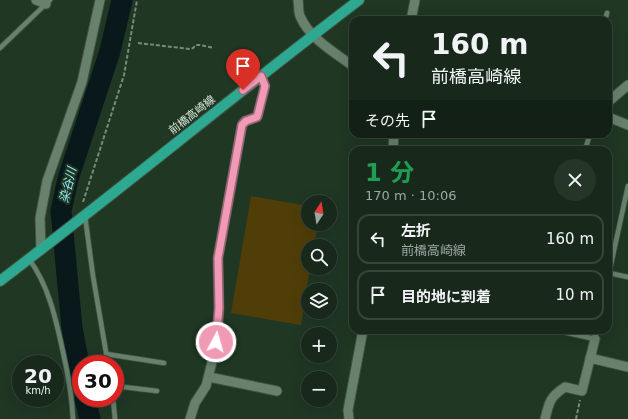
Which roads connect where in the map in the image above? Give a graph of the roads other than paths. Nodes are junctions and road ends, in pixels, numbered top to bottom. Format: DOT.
graph roads {
  1 [pos="36,0"];
  2 [pos="100,0"];
  3 [pos="298,0"];
  4 [pos="359,0"];
  5 [pos="415,0"];
  6 [pos="48,2"];
  7 [pos="606,13"];
  8 [pos="412,16"];
  9 [pos="606,16"];
  10 [pos="314,35"];
  11 [pos="0,48"];
  12 [pos="349,63"];
  13 [pos="261,76"];
  14 [pos="628,85"];
  15 [pos="612,99"];
  16 [pos="612,119"];
  17 [pos="628,125"];
  18 [pos="628,186"];
  19 [pos="81,219"];
  20 [pos="44,248"];
  21 [pos="29,259"];
  22 [pos="612,262"];
  23 [pos="612,276"];
  24 [pos="628,277"];
  25 [pos="0,281"];
  26 [pos="361,334"];
  27 [pos="596,334"];
  28 [pos="106,354"];
  29 [pos="590,358"];
  30 [pos="164,363"];
  31 [pos="628,367"];
  32 [pos="208,377"];
  33 [pos="124,387"];
  34 [pos="157,391"];
  35 [pos="277,391"];
  36 [pos="114,407"];
  37 [pos="73,419"];
  38 [pos="115,419"];
  39 [pos="190,419"];
  40 [pos="349,419"];
  41 [pos="545,419"];
  1 -- 6 [label="street"];
  2 -- 20 [label="street"];
  3 -- 10 [label="street"];
  4 -- 10 [label="main road, 前橋高崎線"];
  5 -- 8 [label="street"];
  6 -- 11 [label="lane"];
  7 -- 9 [label="lane"];
  10 -- 12 [label="street"];
  10 -- 13 [label="main road, 前橋高崎線"];
  13 -- 19 [label="main road, 前橋高崎線"];
  13 -- 32 [label="street"];
  14 -- 15 [label="street"];
  16 -- 17 [label="street"];
  18 -- 22 [label="lane"];
  19 -- 20 [label="main road, 前橋高崎線"];
  19 -- 28 [label="lane"];
  20 -- 21 [label="main road"];
  21 -- 25 [label="main road"];
  21 -- 37 [label="lane"];
  23 -- 24 [label="lane"];
  26 -- 40 [label="street"];
  27 -- 29 [label="street"];
  28 -- 30 [label="lane"];
  29 -- 31 [label="street"];
  29 -- 41 [label="street"];
  32 -- 35 [label="street"];
  32 -- 39 [label="street"];
  33 -- 34 [label="lane"];
  36 -- 38 [label="lane"];
}
